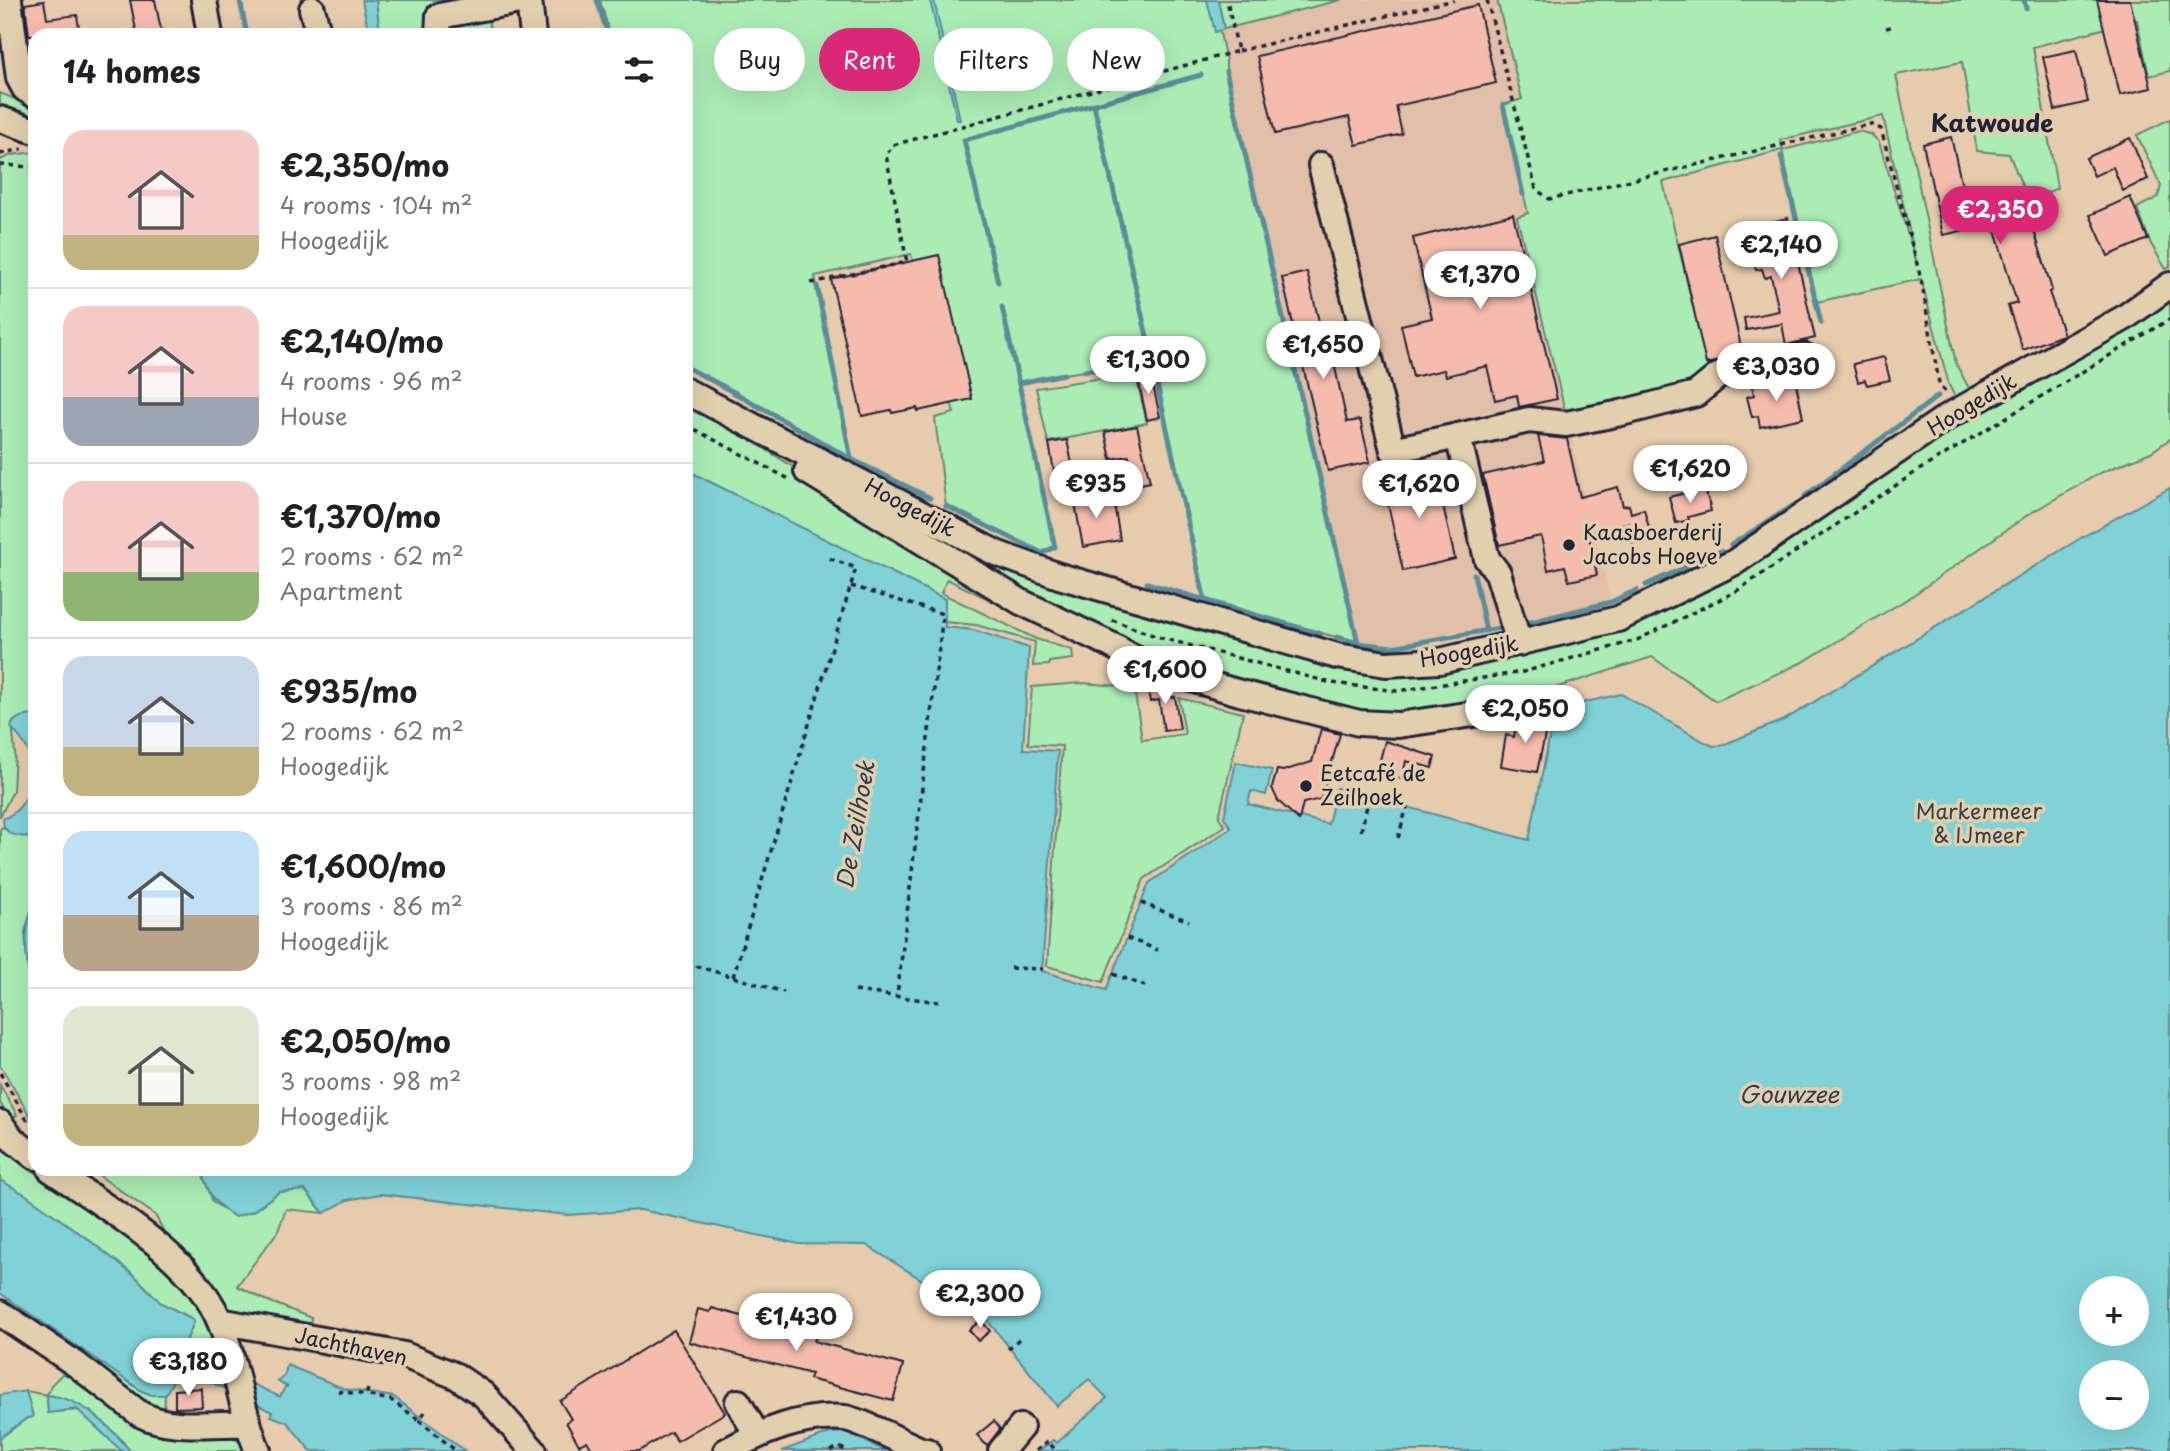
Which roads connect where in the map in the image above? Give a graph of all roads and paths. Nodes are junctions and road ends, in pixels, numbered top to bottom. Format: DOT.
graph roads {
  1 [pos="9,0"];
  2 [pos="204,0"];
  3 [pos="527,0"];
  4 [pos="1227,0"];
  5 [pos="1454,0"];
  6 [pos="1487,0"];
  7 [pos="312,9"];
  8 [pos="1895,26"];
  9 [pos="210,28"];
  10 [pos="317,28"];
  11 [pos="438,28"];
  12 [pos="532,28"];
  13 [pos="1886,28"];
  14 [pos="1238,51"];
  15 [pos="28,91"];
  16 [pos="0,118"];
  17 [pos="0,136"];
  18 [pos="28,136"];
  19 [pos="28,137"];
  20 [pos="28,138"];
  21 [pos="0,154"];
  22 [pos="0,165"];
  23 [pos="1321,165"];
  24 [pos="28,167"];
  25 [pos="811,283"];
  26 [pos="2170,285"];
  27 [pos="2170,318"];
  28 [pos="1298,349"];
  29 [pos="1284,352"];
  30 [pos="1808,371"];
  31 [pos="693,394"];
  32 [pos="1958,411"];
  33 [pos="744,420"];
  34 [pos="693,429"];
  35 [pos="1458,436"];
  36 [pos="793,481"];
  37 [pos="829,558"];
  38 [pos="851,586"];
  39 [pos="1167,608"];
  40 [pos="1107,619"];
  41 [pos="1158,637"];
  42 [pos="1519,643"];
  43 [pos="1155,646"];
  44 [pos="1542,700"];
  45 [pos="1369,797"];
  46 [pos="1407,807"];
  47 [pos="1361,831"];
  48 [pos="1398,838"];
  49 [pos="1141,903"];
  50 [pos="1189,922"];
  51 [pos="1127,938"];
  52 [pos="1158,950"];
  53 [pos="693,965"];
  54 [pos="1010,968"];
  55 [pos="1043,970"];
  56 [pos="1113,974"];
  57 [pos="733,977"];
  58 [pos="1144,986"];
  59 [pos="855,991"];
  60 [pos="784,992"];
  61 [pos="897,996"];
  62 [pos="939,1002"];
  63 [pos="0,1073"];
  64 [pos="28,1120"];
  65 [pos="0,1123"];
  66 [pos="28,1152"];
  67 [pos="60,1176"];
  68 [pos="0,1313"];
  69 [pos="220,1321"];
  70 [pos="1019,1339"];
  71 [pos="1007,1349"];
  72 [pos="368,1389"];
  73 [pos="338,1391"];
  74 [pos="366,1395"];
  75 [pos="738,1402"];
  76 [pos="425,1412"];
  77 [pos="244,1413"];
  78 [pos="419,1420"];
  79 [pos="1021,1427"];
  80 [pos="757,1434"];
  81 [pos="258,1451"];
  82 [pos="456,1451"];
  83 [pos="534,1451"];
  84 [pos="726,1451"];
  85 [pos="831,1451"];
  86 [pos="848,1451"];
  87 [pos="928,1451"];
  88 [pos="1001,1451"];
  89 [pos="1036,1451"];
  90 [pos="1056,1451"];
  1 -- 15 [label="street"];
  2 -- 9 [label="street"];
  3 -- 11 [label="street"];
  3 -- 12 [label="street"];
  4 -- 14 [label="path"];
  5 -- 14 [label="path"];
  6 -- 32 [label="path"];
  7 -- 10 [label="street"];
  8 -- 13 [label="path"];
  14 -- 25 [label="path"];
  16 -- 18 [label="street"];
  17 -- 19 [label="street"];
  20 -- 21 [label="path"];
  22 -- 24 [label="path"];
  23 -- 35 [label="street"];
  26 -- 32 [label="street, Hoogedijk"];
  27 -- 41 [label="path"];
  28 -- 29 [label="path"];
  30 -- 35 [label="street"];
  31 -- 33 [label="street, Hoogedijk"];
  32 -- 42 [label="street, Hoogedijk"];
  33 -- 39 [label="street, Hoogedijk"];
  33 -- 44 [label="street"];
  34 -- 36 [label="path"];
  35 -- 42 [label="street"];
  37 -- 38 [label="path"];
  38 -- 57 [label="path"];
  38 -- 61 [label="path"];
  39 -- 41 [label="path"];
  39 -- 42 [label="street, Hoogedijk"];
  40 -- 41 [label="path"];
  41 -- 43 [label="path"];
  45 -- 47 [label="path"];
  46 -- 48 [label="path"];
  49 -- 50 [label="path"];
  51 -- 52 [label="path"];
  53 -- 57 [label="path"];
  54 -- 55 [label="path"];
  56 -- 58 [label="path"];
  57 -- 60 [label="path"];
  59 -- 61 [label="path"];
  61 -- 62 [label="path"];
  63 -- 64 [label="path"];
  65 -- 66 [label="street"];
  67 -- 69 [label="street"];
  68 -- 77 [label="street"];
  69 -- 77 [label="street"];
  69 -- 83 [label="street, Jachthaven"];
  70 -- 71 [label="path"];
  72 -- 74 [label="path"];
  73 -- 74 [label="path"];
  74 -- 78 [label="path"];
  75 -- 80 [label="street"];
  76 -- 78 [label="path"];
  77 -- 81 [label="street"];
  78 -- 82 [label="path"];
  79 -- 88 [label="street"];
  80 -- 84 [label="street"];
  80 -- 87 [label="street"];
  85 -- 86 [label="path"];
  89 -- 90 [label="path"];
}
